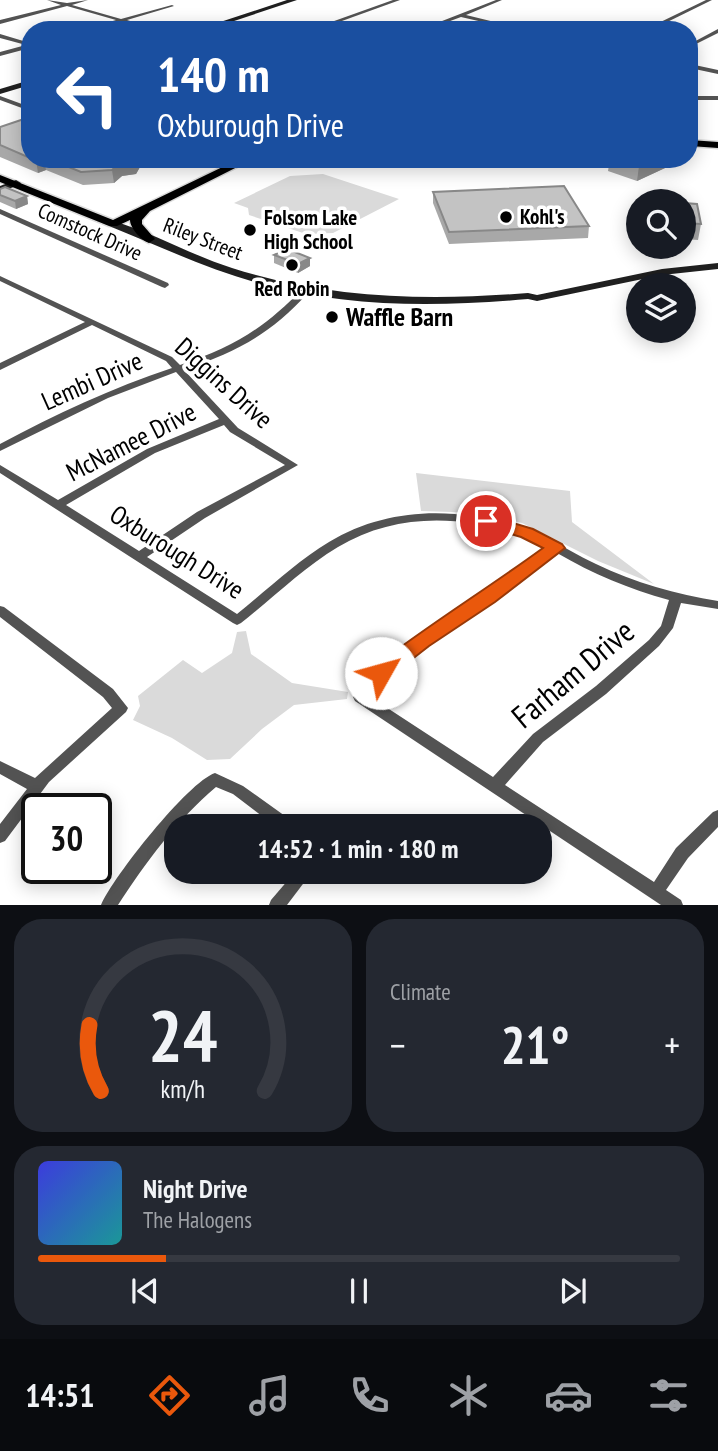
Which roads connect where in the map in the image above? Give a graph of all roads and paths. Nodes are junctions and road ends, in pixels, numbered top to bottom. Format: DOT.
graph roads {
  1 [pos="48,0"];
  2 [pos="86,0"];
  3 [pos="294,0"];
  4 [pos="398,0"];
  5 [pos="500,0"];
  6 [pos="710,0"];
  7 [pos="67,5"];
  8 [pos="172,6"];
  9 [pos="460,15"];
  10 [pos="121,20"];
  11 [pos="118,21"];
  12 [pos="124,21"];
  13 [pos="227,21"];
  14 [pos="337,21"];
  15 [pos="444,21"];
  16 [pos="486,21"];
  17 [pos="665,21"];
  18 [pos="0,22"];
  19 [pos="718,31"];
  20 [pos="0,36"];
  21 [pos="21,42"];
  22 [pos="698,42"];
  23 [pos="21,48"];
  24 [pos="0,54"];
  25 [pos="698,68"];
  26 [pos="718,72"];
  27 [pos="21,85"];
  28 [pos="0,92"];
  29 [pos="0,98"];
  30 [pos="698,98"];
  31 [pos="718,98"];
  32 [pos="21,106"];
  33 [pos="698,144"];
  34 [pos="718,145"];
  35 [pos="230,168"];
  36 [pos="0,178"];
  37 [pos="16,183"];
  38 [pos="0,189"];
  39 [pos="170,197"];
  40 [pos="67,204"];
  41 [pos="146,208"];
  42 [pos="0,211"];
  43 [pos="113,223"];
  44 [pos="149,239"];
  45 [pos="718,263"];
  46 [pos="0,278"];
  47 [pos="607,278"];
  48 [pos="166,285"];
  49 [pos="306,290"];
  50 [pos="528,296"];
  51 [pos="555,296"];
  52 [pos="90,323"];
  53 [pos="0,368"];
  54 [pos="179,368"];
  55 [pos="224,421"];
  56 [pos="0,448"];
  57 [pos="0,468"];
  58 [pos="60,504"];
  59 [pos="556,548"];
  60 [pos="139,556"];
  61 [pos="676,597"];
  62 [pos="718,605"];
  63 [pos="0,610"];
  64 [pos="0,767"];
  65 [pos="36,786"];
  66 [pos="494,786"];
  67 [pos="180,814"];
  68 [pos="271,814"];
  69 [pos="718,817"];
  70 [pos="164,833"];
  71 [pos="0,836"];
  72 [pos="294,884"];
  73 [pos="656,892"];
  74 [pos="109,905"];
  75 [pos="277,905"];
  76 [pos="675,905"];
  1 -- 7 [label="street"];
  2 -- 7 [label="street"];
  3 -- 13 [label="main road"];
  4 -- 14 [label="street"];
  5 -- 9 [label="street"];
  6 -- 17 [label="street"];
  7 -- 10 [label="street"];
  7 -- 18 [label="street"];
  8 -- 10 [label="street"];
  9 -- 15 [label="street"];
  9 -- 16 [label="street"];
  10 -- 11 [label="street"];
  10 -- 12 [label="street"];
  19 -- 22 [label="street"];
  20 -- 21 [label="street"];
  23 -- 24 [label="street"];
  25 -- 26 [label="street"];
  27 -- 28 [label="main road"];
  29 -- 32 [label="street"];
  30 -- 31 [label="street"];
  33 -- 34 [label="main road"];
  35 -- 39 [label="main road"];
  36 -- 37 [label="main road, Riley Street"];
  37 -- 38 [label="main road"];
  37 -- 40 [label="main road, Riley Street"];
  39 -- 40 [label="main road"];
  39 -- 41 [label="main road"];
  40 -- 43 [label="main road, Riley Street"];
  41 -- 43 [label="main road"];
  41 -- 44 [label="main road"];
  42 -- 48 [label="street, Comstock Drive"];
  43 -- 44 [label="main road, Riley Street"];
  44 -- 49 [label="main road, Riley Street"];
  45 -- 47 [label="main road, Riley Street"];
  45 -- 51 [label="main road, Riley Street"];
  46 -- 52 [label="street, Diggins Drive"];
  47 -- 50 [label="main road, Riley Street"];
  47 -- 51 [label="main road"];
  49 -- 50 [label="main road, Riley Street"];
  49 -- 54 [label="street, Lembi Drive"];
  50 -- 51 [label="main road, Riley Street"];
  52 -- 53 [label="street"];
  52 -- 54 [label="street, Diggins Drive"];
  54 -- 55 [label="street, Diggins Drive"];
  54 -- 56 [label="street, Lembi Drive"];
  55 -- 58 [label="street, McNamee Drive"];
  55 -- 60 [label="street, Diggins Drive"];
  57 -- 58 [label="street, Oxburough Drive"];
  58 -- 60 [label="street, Oxburough Drive"];
  59 -- 60 [label="street, Oxburough Drive"];
  59 -- 61 [label="street, Oxburough Drive"];
  59 -- 66 [label="street"];
  61 -- 62 [label="street, Oxburough Drive"];
  61 -- 66 [label="street, Farham Drive"];
  63 -- 65 [label="street"];
  64 -- 65 [label="street"];
  65 -- 71 [label="street"];
  66 -- 73 [label="street"];
  67 -- 68 [label="street"];
  69 -- 73 [label="street"];
  70 -- 74 [label="street"];
  72 -- 75 [label="street"];
  73 -- 76 [label="street"];
}
